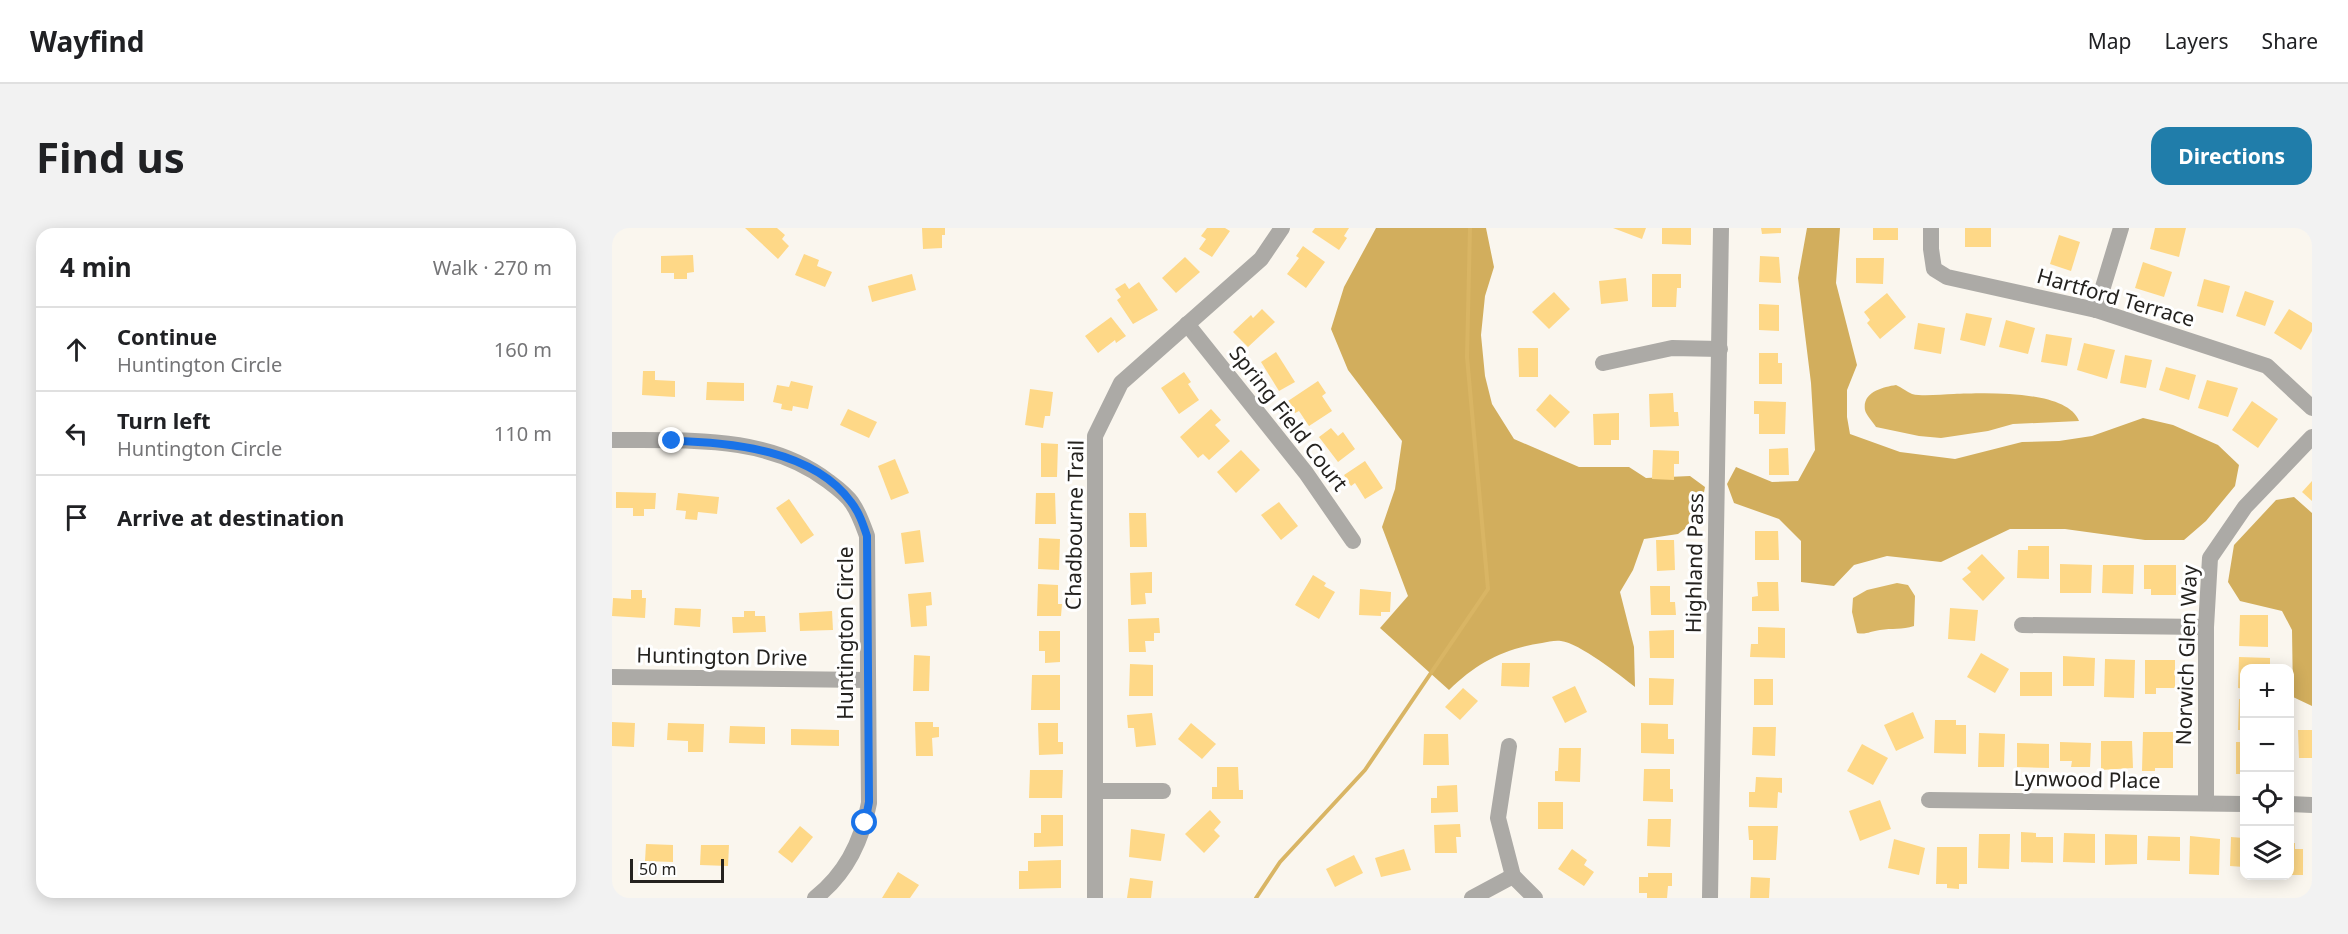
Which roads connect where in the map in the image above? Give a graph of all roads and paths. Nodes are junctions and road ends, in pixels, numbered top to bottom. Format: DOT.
graph roads {
  1 [pos="1282,228"];
  2 [pos="1721,228"];
  3 [pos="1931,228"];
  4 [pos="2121,228"];
  5 [pos="2096,310"];
  6 [pos="1187,324"];
  7 [pos="1720,349"];
  8 [pos="1603,363"];
  9 [pos="2312,408"];
  10 [pos="2312,437"];
  11 [pos="612,440"];
  12 [pos="1353,541"];
  13 [pos="2022,625"];
  14 [pos="2205,627"];
  15 [pos="612,677"];
  16 [pos="868,681"];
  17 [pos="1509,746"];
  18 [pos="1096,791"];
  19 [pos="1163,791"];
  20 [pos="1929,800"];
  21 [pos="2205,803"];
  22 [pos="2240,804"];
  23 [pos="2294,804"];
  24 [pos="2312,805"];
  25 [pos="1513,876"];
  26 [pos="814,898"];
  27 [pos="1095,898"];
  28 [pos="1472,898"];
  29 [pos="1535,898"];
  30 [pos="1710,898"];
  1 -- 6 [label="street, Chadbourne Trail"];
  2 -- 7 [label="street, Highland Pass"];
  3 -- 5 [label="street, Hartford Terrace"];
  4 -- 5 [label="street"];
  5 -- 9 [label="street, Hartford Terrace"];
  6 -- 12 [label="street, Spring Field Court"];
  6 -- 18 [label="street, Chadbourne Trail"];
  7 -- 8 [label="street"];
  7 -- 30 [label="street, Highland Pass"];
  10 -- 14 [label="street, Norwich Glen Way"];
  11 -- 16 [label="street, Huntington Circle"];
  13 -- 14 [label="street"];
  14 -- 21 [label="street, Norwich Glen Way"];
  15 -- 16 [label="street, Huntington Drive"];
  16 -- 26 [label="street, Huntington Circle"];
  17 -- 25 [label="street"];
  18 -- 19 [label="street"];
  18 -- 27 [label="street, Chadbourne Trail"];
  20 -- 21 [label="street, Lynwood Place"];
  21 -- 22 [label="street, Lynwood Place"];
  23 -- 24 [label="street"];
  25 -- 28 [label="street"];
  25 -- 29 [label="street"];
}
